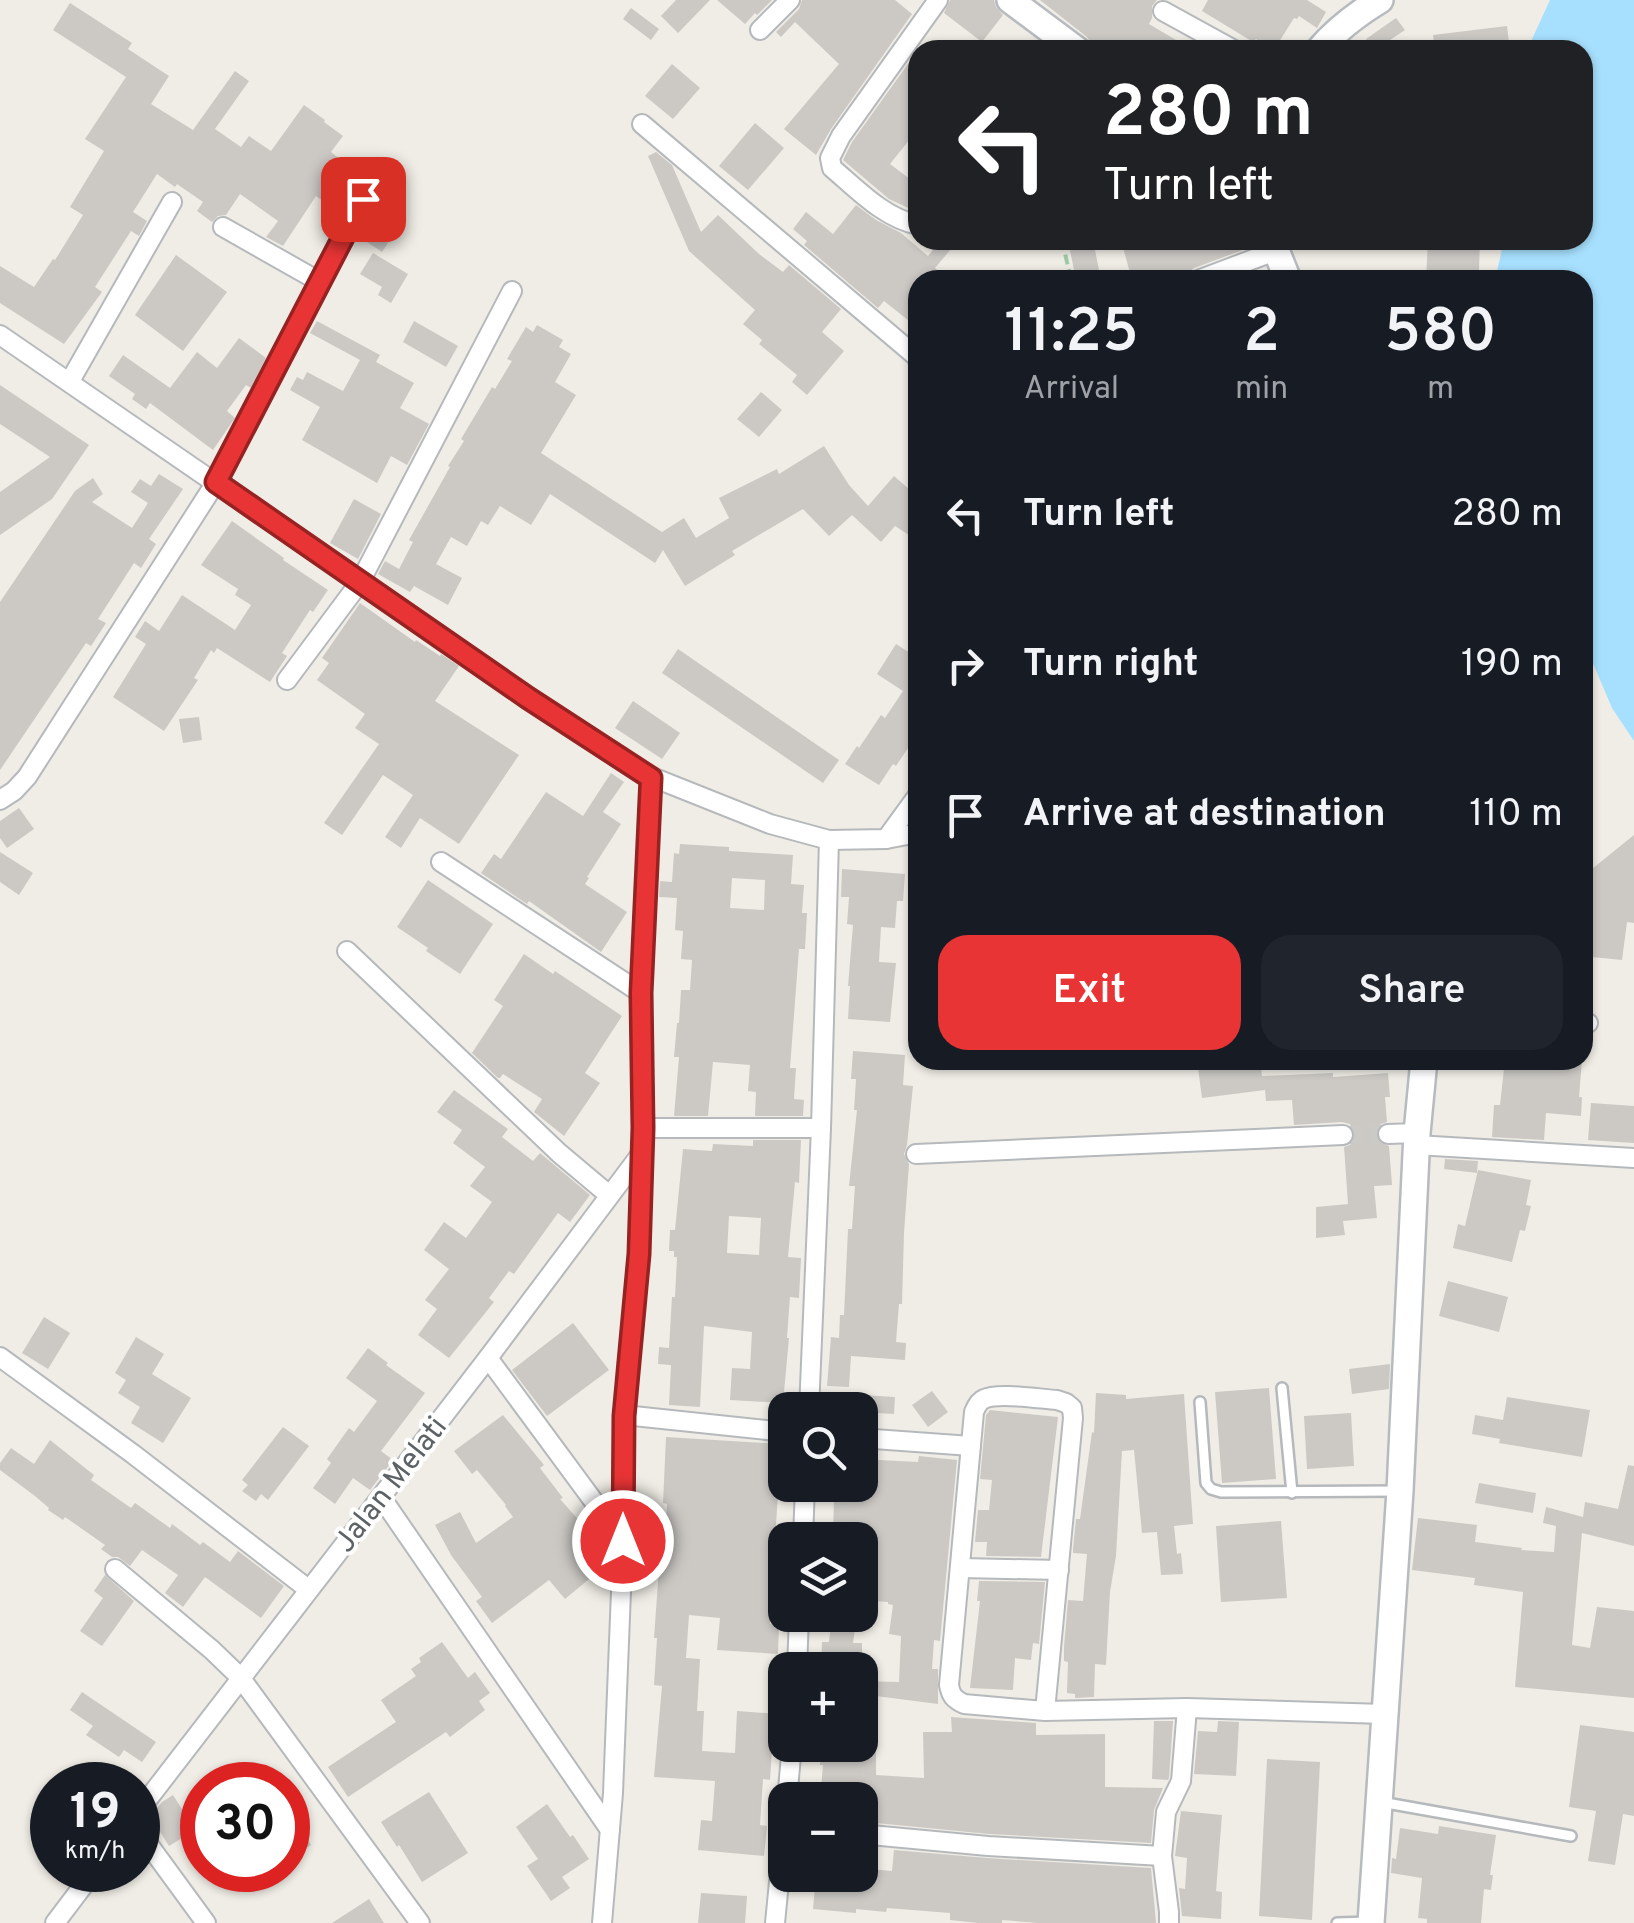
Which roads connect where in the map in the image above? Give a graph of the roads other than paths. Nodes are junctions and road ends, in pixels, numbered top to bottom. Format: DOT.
graph roads {
  1 [pos="790,0"];
  2 [pos="938,0"];
  3 [pos="1010,0"];
  4 [pos="1380,0"];
  5 [pos="1162,11"];
  6 [pos="760,30"];
  7 [pos="909,40"];
  8 [pos="1059,40"];
  9 [pos="1216,40"];
  10 [pos="1327,40"];
  11 [pos="908,42"];
  12 [pos="642,124"];
  13 [pos="363,199"];
  14 [pos="172,202"];
  15 [pos="908,223"];
  16 [pos="223,227"];
  17 [pos="1265,250"];
  18 [pos="1220,270"];
  19 [pos="320,282"];
  20 [pos="512,292"];
  21 [pos="0,335"];
  22 [pos="908,350"];
  23 [pos="70,381"];
  24 [pos="216,482"];
  25 [pos="360,582"];
  26 [pos="287,680"];
  27 [pos="651,778"];
  28 [pos="0,800"];
  29 [pos="908,809"];
  30 [pos="908,836"];
  31 [pos="886,839"];
  32 [pos="829,840"];
  33 [pos="442,862"];
  34 [pos="347,951"];
  35 [pos="641,993"];
  36 [pos="1423,1070"];
  37 [pos="643,1128"];
  38 [pos="821,1128"];
  39 [pos="1388,1134"];
  40 [pos="1343,1135"];
  41 [pos="1416,1139"];
  42 [pos="641,1154"];
  43 [pos="916,1154"];
  44 [pos="1634,1158"];
  45 [pos="609,1194"];
  46 [pos="0,1358"];
  47 [pos="488,1358"];
  48 [pos="1282,1388"];
  49 [pos="810,1392"];
  50 [pos="1200,1402"];
  51 [pos="624,1416"];
  52 [pos="768,1430"];
  53 [pos="878,1439"];
  54 [pos="971,1446"];
  55 [pos="1400,1491"];
  56 [pos="1292,1493"];
  57 [pos="381,1497"];
  58 [pos="623,1541"];
  59 [pos="961,1568"];
  60 [pos="115,1569"];
  61 [pos="1058,1570"];
  62 [pos="308,1589"];
  63 [pos="240,1677"];
  64 [pos="1187,1708"];
  65 [pos="1045,1711"];
  66 [pos="1384,1714"];
  67 [pos="160,1783"];
  68 [pos="1378,1802"];
  69 [pos="610,1830"];
  70 [pos="878,1836"];
  71 [pos="1570,1836"];
  72 [pos="1162,1856"];
  73 [pos="160,1860"];
  74 [pos="78,1892"];
  75 [pos="778,1892"];
  76 [pos="1371,1922"];
  77 [pos="55,1923"];
  78 [pos="206,1923"];
  79 [pos="420,1923"];
  80 [pos="602,1923"];
  81 [pos="775,1923"];
  82 [pos="1169,1923"];
  83 [pos="1336,1923"];
  1 -- 6 [label="street"];
  2 -- 7 [label="street"];
  3 -- 8 [label="main road"];
  4 -- 10 [label="main road"];
  5 -- 9 [label="street"];
  11 -- 15 [label="street"];
  12 -- 22 [label="street"];
  13 -- 19 [label="street"];
  14 -- 23 [label="street"];
  16 -- 19 [label="street"];
  17 -- 18 [label="street"];
  19 -- 24 [label="street"];
  20 -- 25 [label="street"];
  21 -- 23 [label="street"];
  23 -- 24 [label="street"];
  24 -- 25 [label="street"];
  24 -- 28 [label="street"];
  25 -- 26 [label="street"];
  25 -- 27 [label="street"];
  27 -- 32 [label="street"];
  27 -- 35 [label="street"];
  29 -- 31 [label="street"];
  30 -- 31 [label="street"];
  31 -- 32 [label="street"];
  32 -- 38 [label="street"];
  33 -- 35 [label="street"];
  34 -- 45 [label="street"];
  35 -- 37 [label="street"];
  36 -- 41 [label="main road"];
  37 -- 38 [label="street"];
  37 -- 42 [label="street"];
  38 -- 49 [label="street"];
  39 -- 41 [label="street"];
  40 -- 43 [label="street"];
  41 -- 44 [label="street"];
  41 -- 55 [label="main road"];
  42 -- 45 [label="street, Jalan Melati"];
  42 -- 51 [label="street"];
  45 -- 47 [label="street, Jalan Melati"];
  46 -- 62 [label="street"];
  47 -- 57 [label="street, Jalan Melati"];
  47 -- 58 [label="street"];
  48 -- 56 [label="lane"];
  50 -- 56 [label="lane"];
  51 -- 52 [label="street"];
  51 -- 58 [label="street"];
  53 -- 54 [label="street"];
  54 -- 59 [label="street"];
  54 -- 61 [label="street"];
  55 -- 56 [label="lane"];
  55 -- 66 [label="main road"];
  57 -- 62 [label="street, Jalan Melati"];
  57 -- 69 [label="street"];
  58 -- 69 [label="street"];
  59 -- 61 [label="street"];
  59 -- 65 [label="street"];
  60 -- 63 [label="street"];
  61 -- 65 [label="street"];
  62 -- 63 [label="street, Jalan Melati"];
  63 -- 67 [label="street, Jalan Melati"];
  63 -- 79 [label="street"];
  64 -- 65 [label="street"];
  64 -- 66 [label="street"];
  64 -- 72 [label="street"];
  66 -- 68 [label="main road"];
  68 -- 71 [label="lane"];
  68 -- 76 [label="main road"];
  69 -- 80 [label="street"];
  70 -- 72 [label="street"];
  72 -- 82 [label="street"];
  73 -- 78 [label="street"];
  74 -- 77 [label="street"];
  75 -- 81 [label="street"];
  76 -- 83 [label="lane"];
}
